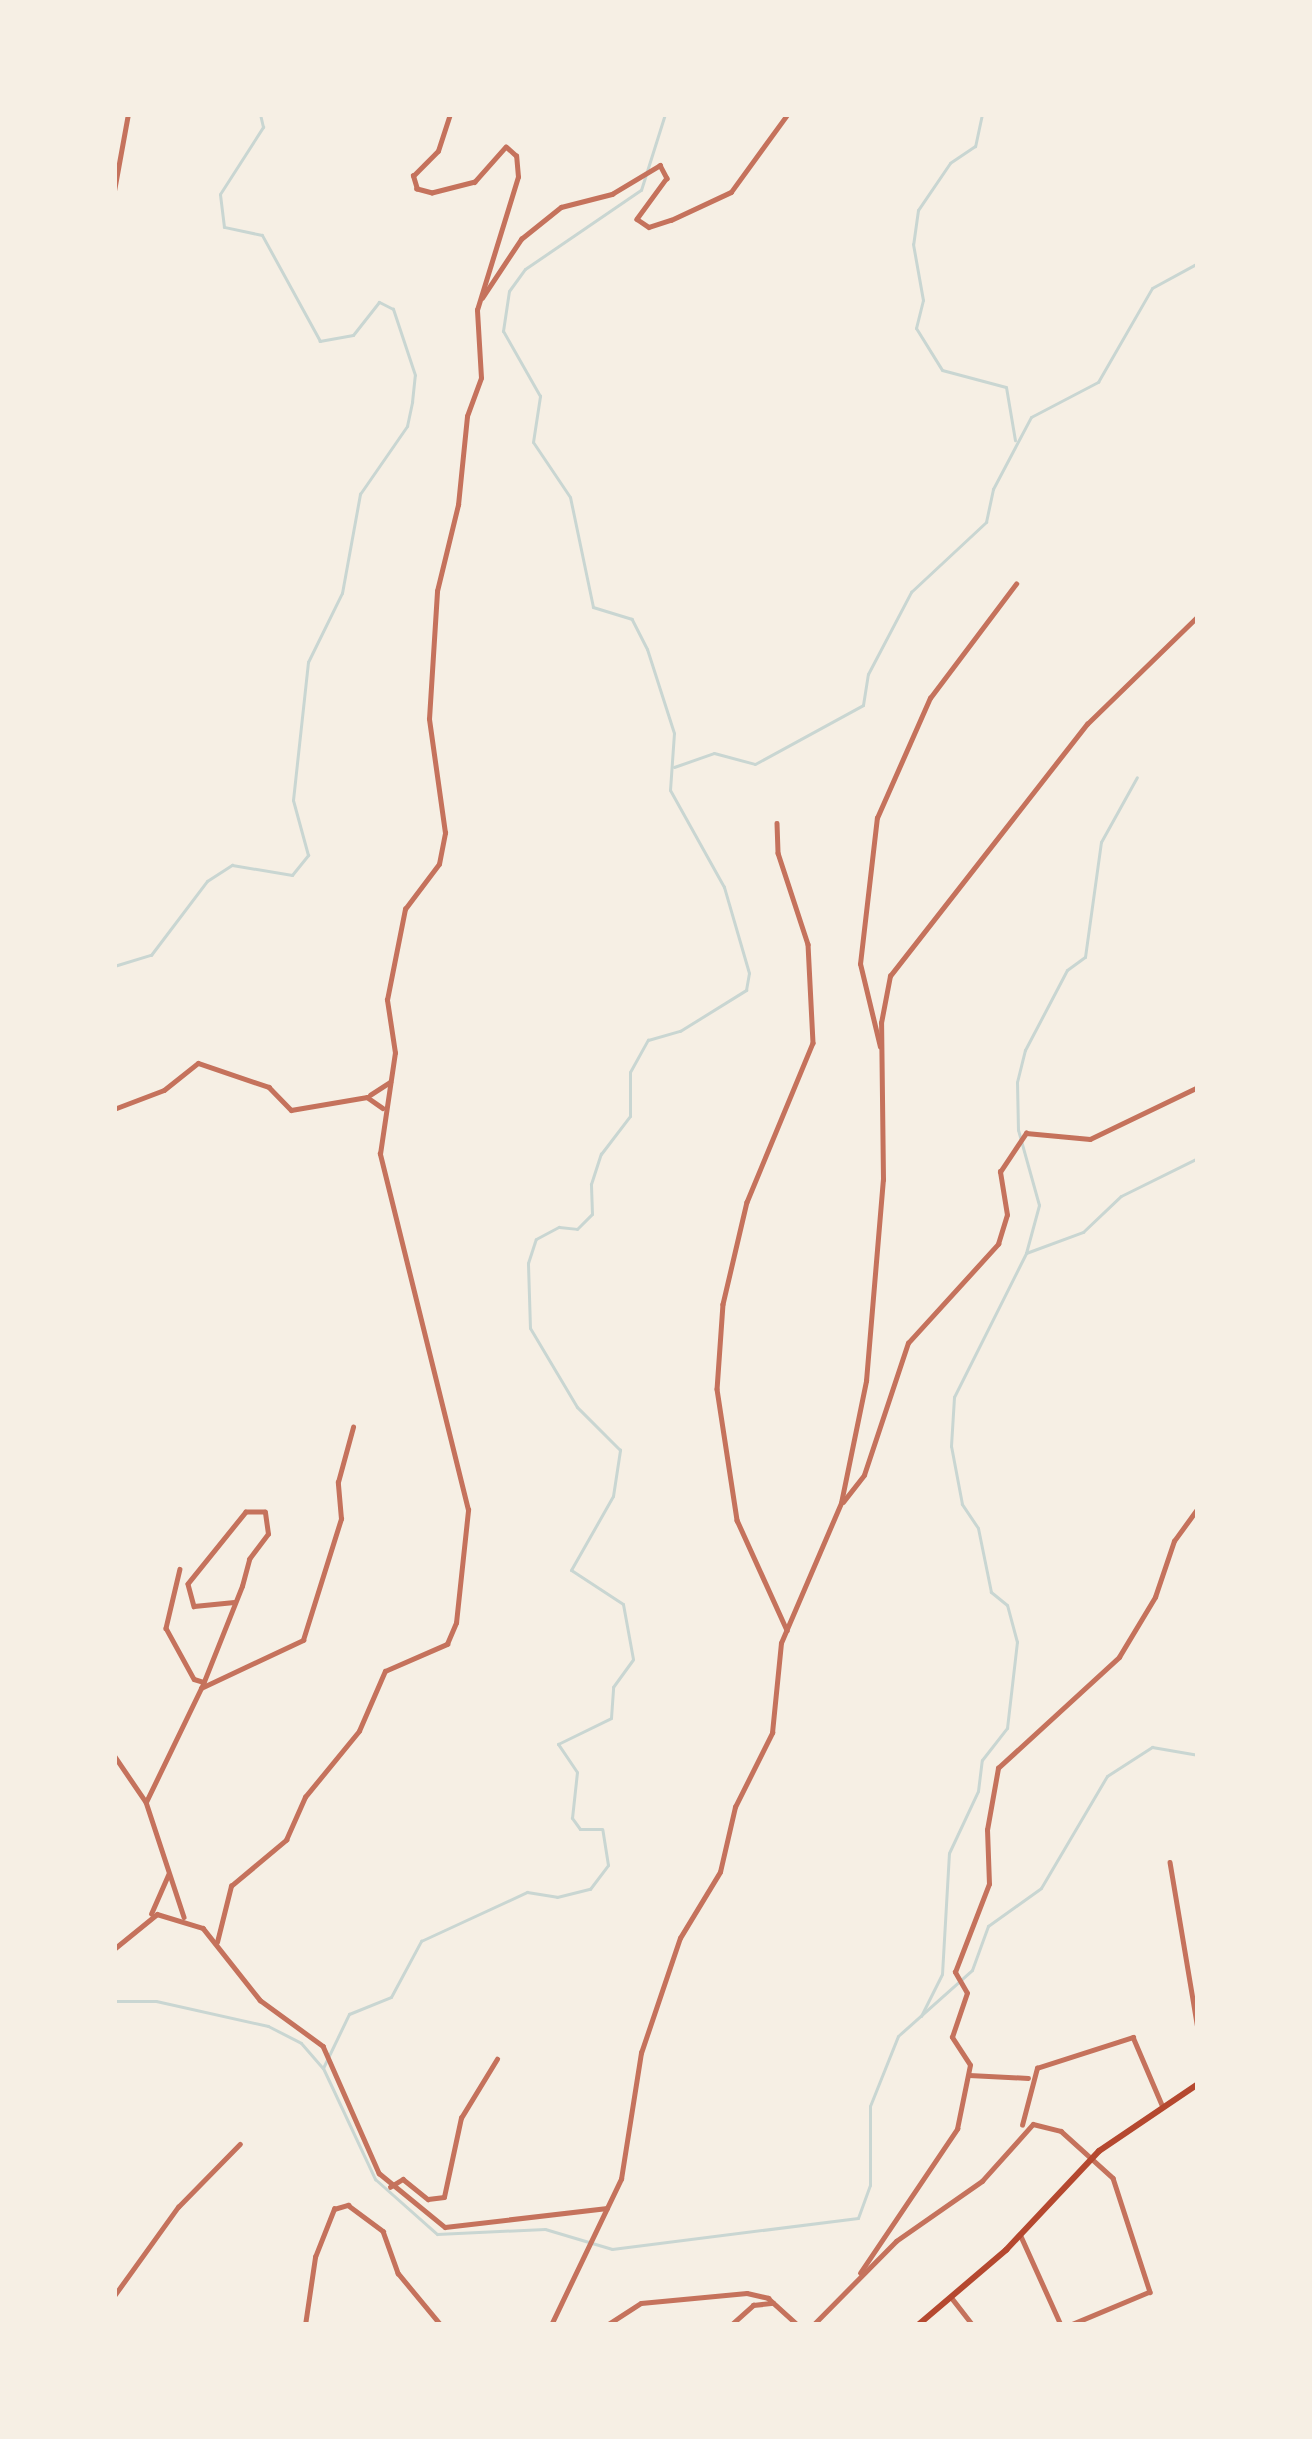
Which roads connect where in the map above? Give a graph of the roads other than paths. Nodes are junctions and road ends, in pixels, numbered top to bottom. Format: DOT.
graph roads {
  1 [pos="128,114"];
  2 [pos="450,114"];
  3 [pos="788,116"];
  4 [pos="114,191"];
  5 [pos="479,303"];
  6 [pos="1016,584"];
  7 [pos="1198,616"];
  8 [pos="777,823"];
  9 [pos="880,1046"];
  10 [pos="390,1082"];
  11 [pos="1198,1087"];
  12 [pos="367,1097"];
  13 [pos="114,1109"];
  14 [pos="385,1112"];
  15 [pos="353,1427"];
  16 [pos="841,1503"];
  17 [pos="1198,1508"];
  18 [pos="180,1569"];
  19 [pos="234,1602"];
  20 [pos="787,1630"];
  21 [pos="202,1685"];
  22 [pos="114,1755"];
  23 [pos="146,1802"];
  24 [pos="1170,1862"];
  25 [pos="170,1870"];
  26 [pos="184,1916"];
  27 [pos="146,1919"];
  28 [pos="217,1942"];
  29 [pos="114,1949"];
  30 [pos="1198,2030"];
  31 [pos="497,2059"];
  32 [pos="969,2075"];
  33 [pos="1028,2078"];
  34 [pos="1198,2084"];
  35 [pos="1163,2107"];
  36 [pos="1021,2129"];
  37 [pos="240,2144"];
  38 [pos="1092,2160"];
  39 [pos="390,2187"];
  40 [pos="608,2208"];
  41 [pos="1020,2234"];
  42 [pos="860,2273"];
  43 [pos="114,2296"];
  44 [pos="951,2297"];
  45 [pos="773,2303"];
  46 [pos="305,2325"];
  47 [pos="441,2325"];
  48 [pos="551,2325"];
  49 [pos="607,2325"];
  50 [pos="731,2325"];
  51 [pos="798,2325"];
  52 [pos="813,2325"];
  53 [pos="918,2325"];
  54 [pos="973,2325"];
  55 [pos="1061,2325"];
  56 [pos="1071,2325"];
  1 -- 4 [label="street"];
  2 -- 5 [label="street"];
  3 -- 5 [label="street"];
  5 -- 10 [label="street"];
  6 -- 9 [label="street"];
  7 -- 9 [label="street"];
  8 -- 20 [label="street"];
  9 -- 16 [label="street"];
  10 -- 12 [label="street"];
  10 -- 14 [label="street"];
  11 -- 16 [label="street"];
  12 -- 13 [label="street"];
  12 -- 14 [label="street"];
  14 -- 28 [label="street"];
  15 -- 21 [label="street"];
  16 -- 20 [label="street"];
  17 -- 32 [label="street"];
  18 -- 21 [label="street"];
  19 -- 19 [label="street"];
  19 -- 21 [label="street"];
  20 -- 40 [label="street"];
  21 -- 23 [label="street"];
  22 -- 23 [label="street"];
  23 -- 25 [label="street"];
  24 -- 30 [label="street"];
  25 -- 26 [label="street"];
  25 -- 27 [label="street"];
  26 -- 27 [label="street"];
  26 -- 28 [label="street"];
  27 -- 29 [label="street"];
  28 -- 39 [label="street"];
  31 -- 39 [label="street"];
  32 -- 33 [label="street"];
  32 -- 42 [label="street"];
  33 -- 35 [label="street"];
  33 -- 36 [label="street"];
  34 -- 35 [label="main road"];
  35 -- 38 [label="main road"];
  36 -- 38 [label="street"];
  36 -- 42 [label="street"];
  37 -- 43 [label="street"];
  38 -- 41 [label="main road"];
  38 -- 56 [label="street"];
  39 -- 40 [label="street"];
  40 -- 48 [label="street"];
  41 -- 44 [label="main road"];
  41 -- 55 [label="street"];
  42 -- 52 [label="street"];
  44 -- 53 [label="main road"];
  44 -- 54 [label="street"];
  45 -- 49 [label="street"];
  45 -- 50 [label="street"];
  45 -- 51 [label="street"];
  46 -- 47 [label="street"];
}
